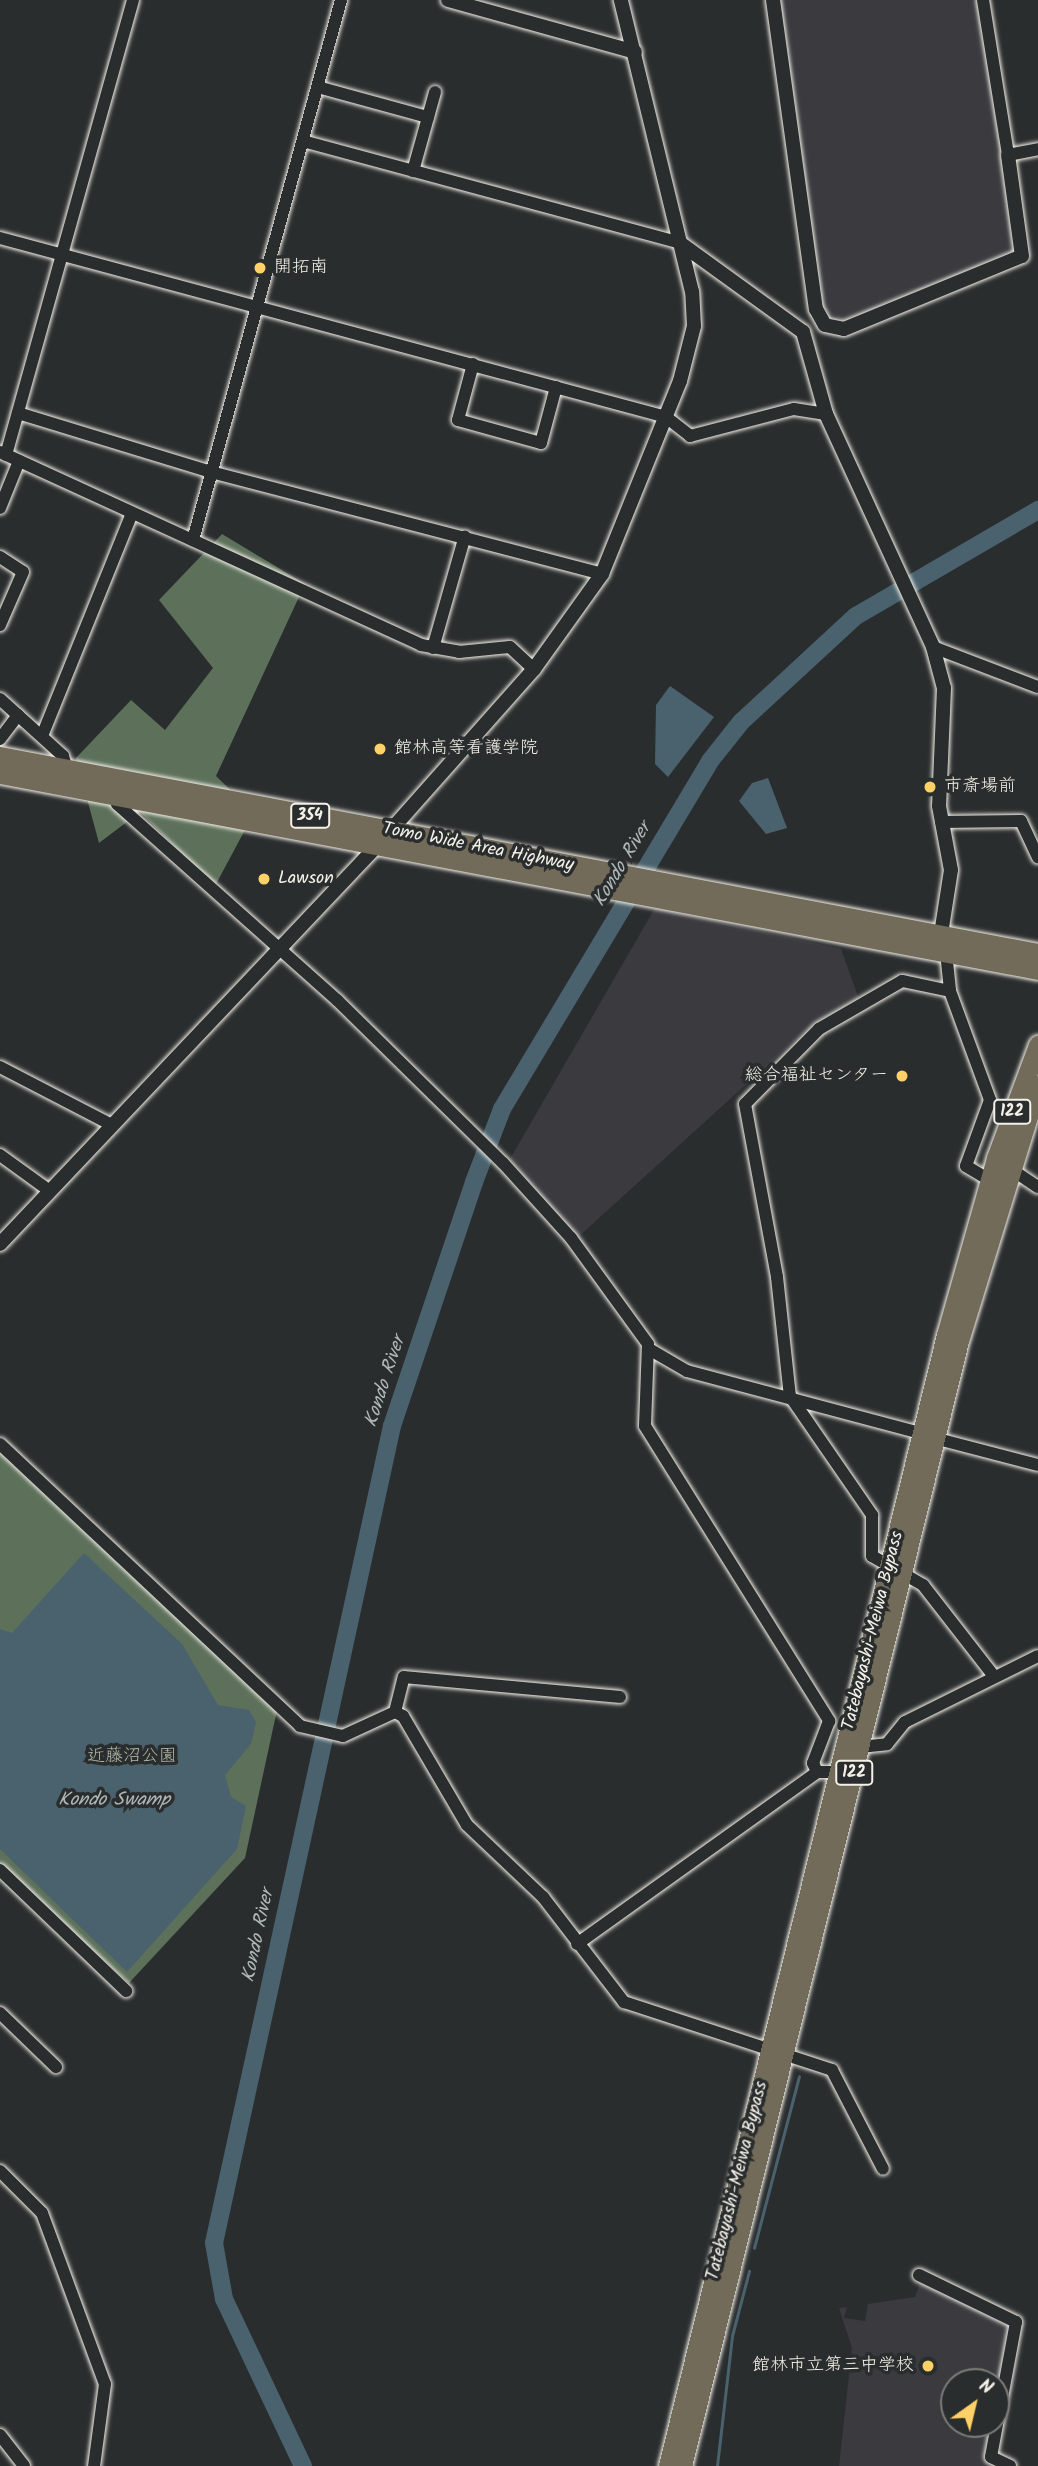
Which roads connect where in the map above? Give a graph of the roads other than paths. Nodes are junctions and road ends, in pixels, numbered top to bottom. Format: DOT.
graph roads {
  1 [pos="133,0"];
  2 [pos="341,0"];
  3 [pos="448,0"];
  4 [pos="621,0"];
  5 [pos="773,0"];
  6 [pos="983,0"];
  7 [pos="635,52"];
  8 [pos="318,87"];
  9 [pos="435,92"];
  10 [pos="428,117"];
  11 [pos="303,141"];
  12 [pos="1038,149"];
  13 [pos="1008,155"];
  14 [pos="413,171"];
  15 [pos="0,238"];
  16 [pos="680,243"];
  17 [pos="64,256"];
  18 [pos="257,306"];
  19 [pos="473,365"];
  20 [pos="556,387"];
  21 [pos="18,413"];
  22 [pos="826,414"];
  23 [pos="666,417"];
  24 [pos="3,453"];
  25 [pos="19,461"];
  26 [pos="211,472"];
  27 [pos="0,508"];
  28 [pos="132,513"];
  29 [pos="465,536"];
  30 [pos="193,540"];
  31 [pos="0,557"];
  32 [pos="602,574"];
  33 [pos="6,596"];
  34 [pos="0,625"];
  35 [pos="933,647"];
  36 [pos="433,648"];
  37 [pos="534,669"];
  38 [pos="1038,687"];
  39 [pos="0,699"];
  40 [pos="18,715"];
  41 [pos="42,736"];
  42 [pos="0,739"];
  43 [pos="0,756"];
  44 [pos="67,770"];
  45 [pos="0,774"];
  46 [pos="115,795"];
  47 [pos="941,822"];
  48 [pos="389,831"];
  49 [pos="375,848"];
  50 [pos="1038,857"];
  51 [pos="616,881"];
  52 [pos="943,943"];
  53 [pos="279,950"];
  54 [pos="1038,953"];
  55 [pos="1038,970"];
  56 [pos="950,991"];
  57 [pos="1038,1045"];
  58 [pos="0,1067"];
  59 [pos="1038,1084"];
  60 [pos="113,1125"];
  61 [pos="0,1156"];
  62 [pos="1008,1167"];
  63 [pos="989,1180"];
  64 [pos="1038,1187"];
  65 [pos="50,1191"];
  66 [pos="0,1244"];
  67 [pos="649,1349"];
  68 [pos="790,1395"];
  69 [pos="931,1437"];
  70 [pos="0,1444"];
  71 [pos="1038,1465"];
  72 [pos="897,1570"];
  73 [pos="1038,1656"];
  74 [pos="993,1675"];
  75 [pos="620,1697"];
  76 [pos="395,1712"];
  77 [pos="860,1747"];
  78 [pos="817,1772"];
  79 [pos="840,1772"];
  80 [pos="0,1870"];
  81 [pos="576,1944"];
  82 [pos="127,1991"];
  83 [pos="0,2013"];
  84 [pos="778,2050"];
  85 [pos="56,2067"];
  86 [pos="883,2169"];
  87 [pos="0,2171"];
  88 [pos="919,2275"];
  89 [pos="0,2435"];
  90 [pos="24,2466"];
  91 [pos="93,2466"];
  92 [pos="667,2466"];
  93 [pos="682,2466"];
  94 [pos="1010,2466"];
  1 -- 17 [label="street"];
  2 -- 8 [label="street"];
  3 -- 7 [label="street"];
  4 -- 7 [label="street"];
  5 -- 13 [label="street"];
  6 -- 13 [label="street"];
  7 -- 16 [label="street"];
  8 -- 10 [label="street"];
  8 -- 11 [label="street"];
  9 -- 10 [label="street"];
  10 -- 14 [label="street"];
  11 -- 14 [label="street"];
  11 -- 18 [label="street"];
  12 -- 13 [label="street"];
  14 -- 16 [label="street"];
  15 -- 17 [label="street"];
  16 -- 22 [label="street"];
  16 -- 23 [label="street"];
  17 -- 18 [label="street"];
  17 -- 21 [label="street"];
  18 -- 19 [label="street"];
  18 -- 26 [label="street"];
  19 -- 20 [label="street"];
  19 -- 20 [label="street"];
  20 -- 23 [label="street"];
  21 -- 24 [label="street"];
  21 -- 26 [label="street"];
  22 -- 23 [label="street"];
  22 -- 35 [label="street"];
  23 -- 32 [label="street"];
  24 -- 25 [label="street"];
  25 -- 27 [label="street"];
  25 -- 28 [label="street"];
  26 -- 29 [label="street"];
  26 -- 30 [label="street"];
  28 -- 30 [label="street"];
  28 -- 41 [label="street"];
  29 -- 32 [label="street"];
  29 -- 36 [label="street"];
  30 -- 36 [label="street"];
  31 -- 33 [label="street"];
  32 -- 37 [label="street"];
  33 -- 34 [label="street"];
  35 -- 38 [label="street"];
  35 -- 47 [label="street"];
  36 -- 37 [label="street"];
  37 -- 48 [label="street"];
  39 -- 40 [label="street"];
  40 -- 41 [label="street"];
  40 -- 42 [label="street"];
  41 -- 44 [label="street"];
  43 -- 44 [label="highway, Tomo Wide Area Highway / 354"];
  44 -- 48 [label="highway, Tomo Wide Area Highway / 354"];
  45 -- 46 [label="highway, Tomo Wide Area Highway / 354"];
  46 -- 49 [label="highway, Tomo Wide Area Highway / 354"];
  46 -- 53 [label="street"];
  47 -- 50 [label="street"];
  47 -- 52 [label="street"];
  48 -- 49 [label="street"];
  48 -- 51 [label="highway, Tomo Wide Area Highway / 354"];
  49 -- 51 [label="highway, Tomo Wide Area Highway / 354"];
  49 -- 53 [label="street"];
  51 -- 52 [label="highway, Tomo Wide Area Highway / 354"];
  52 -- 54 [label="highway, Tomo Wide Area Highway / 354"];
  52 -- 55 [label="highway, Tomo Wide Area Highway / 354"];
  52 -- 56 [label="street"];
  53 -- 60 [label="street"];
  53 -- 67 [label="street"];
  56 -- 63 [label="street"];
  56 -- 68 [label="street"];
  57 -- 63 [label="highway, Tatebayashi-Meiwa Bypass / 122"];
  58 -- 60 [label="street"];
  59 -- 62 [label="highway, Tatebayashi-Meiwa Bypass / 122"];
  60 -- 65 [label="street"];
  61 -- 65 [label="street"];
  62 -- 64 [label="street"];
  62 -- 69 [label="highway, Tatebayashi-Meiwa Bypass / 122"];
  63 -- 69 [label="highway, Tatebayashi-Meiwa Bypass / 122"];
  65 -- 66 [label="street"];
  67 -- 68 [label="street"];
  67 -- 78 [label="street"];
  68 -- 69 [label="street"];
  68 -- 72 [label="street"];
  69 -- 71 [label="street"];
  69 -- 72 [label="highway, Tatebayashi-Meiwa Bypass / 122"];
  70 -- 76 [label="street"];
  72 -- 74 [label="street"];
  72 -- 77 [label="highway, Tatebayashi-Meiwa Bypass / 122"];
  72 -- 79 [label="highway, Tatebayashi-Meiwa Bypass / 122"];
  73 -- 74 [label="street"];
  74 -- 77 [label="street"];
  75 -- 76 [label="street"];
  76 -- 81 [label="street"];
  77 -- 84 [label="highway, Tatebayashi-Meiwa Bypass / 122"];
  78 -- 79 [label="street"];
  78 -- 81 [label="street"];
  79 -- 84 [label="highway, Tatebayashi-Meiwa Bypass / 122"];
  80 -- 82 [label="street"];
  81 -- 84 [label="street"];
  83 -- 85 [label="street"];
  84 -- 86 [label="street"];
  84 -- 92 [label="highway, Tatebayashi-Meiwa Bypass / 122"];
  84 -- 93 [label="highway, Tatebayashi-Meiwa Bypass / 122"];
  87 -- 91 [label="street"];
  88 -- 94 [label="street"];
  89 -- 90 [label="street"];
}
